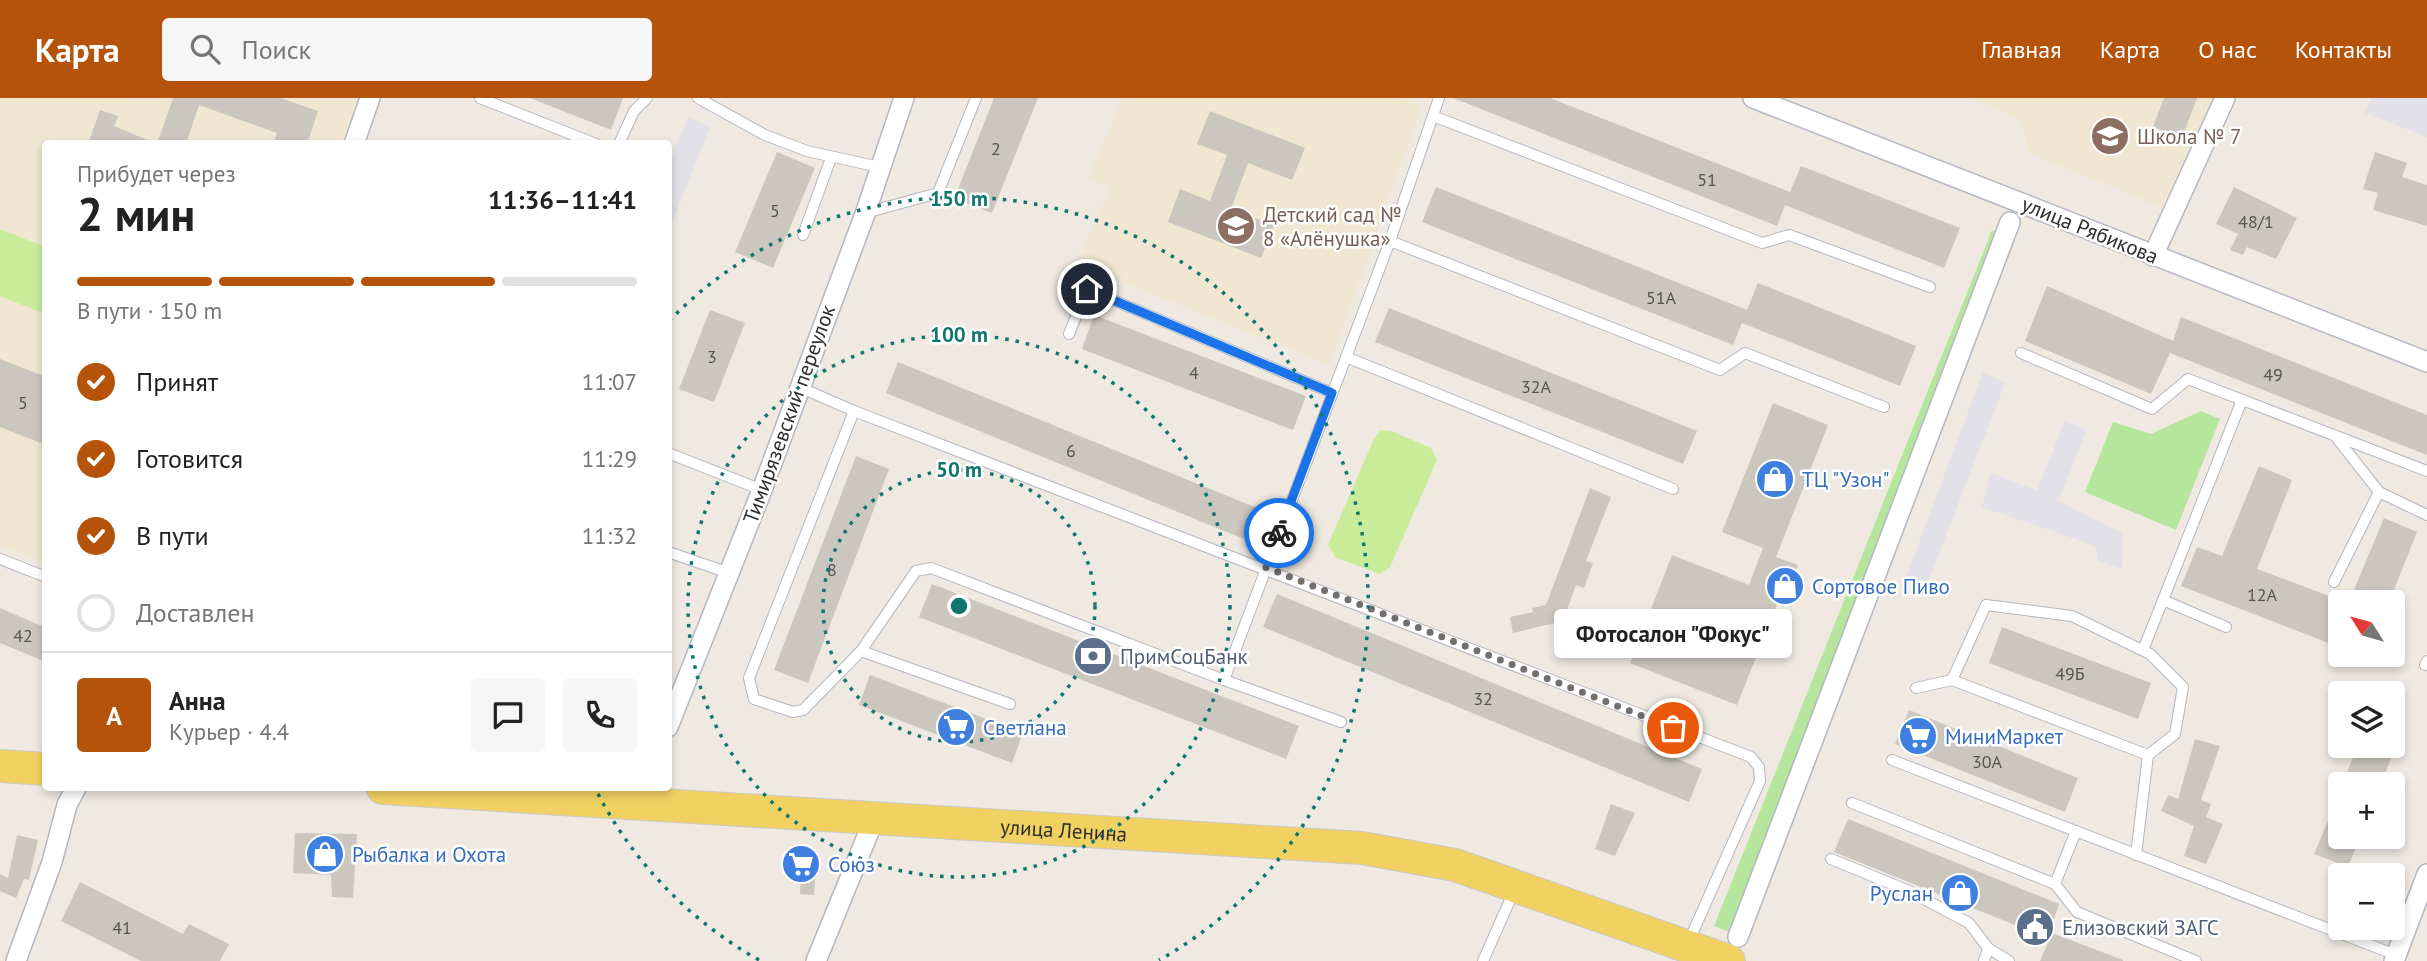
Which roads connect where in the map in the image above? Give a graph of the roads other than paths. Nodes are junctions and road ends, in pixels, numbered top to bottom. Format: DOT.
graph roads {
  1 [pos="370,98"];
  2 [pos="480,98"];
  3 [pos="647,98"];
  4 [pos="698,98"];
  5 [pos="904,98"];
  6 [pos="976,98"];
  7 [pos="1753,98"];
  8 [pos="2225,98"];
  9 [pos="1438,99"];
  10 [pos="1433,117"];
  11 [pos="355,140"];
  12 [pos="586,140"];
  13 [pos="621,140"];
  14 [pos="831,158"];
  15 [pos="879,167"];
  16 [pos="865,214"];
  17 [pos="2010,222"];
  18 [pos="803,235"];
  19 [pos="1390,242"];
  20 [pos="2153,256"];
  21 [pos="1930,287"];
  22 [pos="1069,334"];
  23 [pos="2021,353"];
  24 [pos="1346,357"];
  25 [pos="2427,362"];
  26 [pos="798,387"];
  27 [pos="1332,393"];
  28 [pos="2242,400"];
  29 [pos="1884,407"];
  30 [pos="853,411"];
  31 [pos="2336,437"];
  32 [pos="672,455"];
  33 [pos="2427,471"];
  34 [pos="1673,489"];
  35 [pos="762,490"];
  36 [pos="2379,492"];
  37 [pos="2427,515"];
  38 [pos="672,553"];
  39 [pos="0,559"];
  40 [pos="1265,567"];
  41 [pos="729,573"];
  42 [pos="42,576"];
  43 [pos="2334,582"];
  44 [pos="2163,600"];
  45 [pos="2225,627"];
  46 [pos="2143,650"];
  47 [pos="861,651"];
  48 [pos="1224,680"];
  49 [pos="1952,680"];
  50 [pos="1916,688"];
  51 [pos="1010,704"];
  52 [pos="672,717"];
  53 [pos="1341,722"];
  54 [pos="2148,755"];
  55 [pos="1892,760"];
  56 [pos="0,766"];
  57 [pos="42,769"];
  58 [pos="74,791"];
  59 [pos="496,791"];
  60 [pos="647,795"];
  61 [pos="1852,803"];
  62 [pos="875,817"];
  63 [pos="2076,831"];
  64 [pos="2136,855"];
  65 [pos="1831,859"];
  66 [pos="2427,874"];
  67 [pos="2055,884"];
  68 [pos="1517,885"];
  69 [pos="1687,945"];
  70 [pos="1988,948"];
  71 [pos="1733,949"];
  72 [pos="2395,958"];
  73 [pos="16,961"];
  74 [pos="816,961"];
  75 [pos="1483,961"];
  76 [pos="1984,961"];
  77 [pos="2009,961"];
  78 [pos="2196,961"];
  1 -- 11 [label="street"];
  2 -- 12 [label="lane"];
  3 -- 13 [label="lane"];
  4 -- 14 [label="lane"];
  5 -- 15 [label="street, Тимирязевский переулок"];
  6 -- 16 [label="lane"];
  7 -- 20 [label="street, улица Рябикова"];
  8 -- 20 [label="street"];
  9 -- 10 [label="lane"];
  10 -- 19 [label="lane"];
  10 -- 21 [label="lane"];
  14 -- 15 [label="lane"];
  14 -- 18 [label="lane"];
  15 -- 16 [label="street, Тимирязевский переулок"];
  16 -- 26 [label="street, Тимирязевский переулок"];
  17 -- 71 [label="street"];
  19 -- 24 [label="lane"];
  19 -- 29 [label="lane"];
  20 -- 25 [label="street, улица Рябикова"];
  22 -- 27 [label="lane"];
  23 -- 28 [label="lane"];
  24 -- 27 [label="lane"];
  24 -- 34 [label="lane"];
  26 -- 30 [label="lane"];
  26 -- 35 [label="street, Тимирязевский переулок"];
  27 -- 40 [label="lane"];
  28 -- 31 [label="lane"];
  28 -- 44 [label="lane"];
  30 -- 40 [label="lane"];
  30 -- 47 [label="lane"];
  31 -- 33 [label="lane"];
  31 -- 36 [label="lane"];
  32 -- 35 [label="lane"];
  35 -- 41 [label="street, Тимирязевский переулок"];
  36 -- 37 [label="lane"];
  36 -- 43 [label="lane"];
  38 -- 41 [label="lane"];
  39 -- 42 [label="lane"];
  40 -- 48 [label="lane"];
  40 -- 69 [label="lane"];
  41 -- 52 [label="street, Тимирязевский переулок"];
  44 -- 45 [label="lane"];
  44 -- 46 [label="lane"];
  46 -- 49 [label="lane"];
  46 -- 54 [label="lane"];
  47 -- 48 [label="lane"];
  47 -- 51 [label="lane"];
  48 -- 53 [label="lane"];
  49 -- 50 [label="lane"];
  49 -- 54 [label="lane"];
  54 -- 64 [label="lane"];
  55 -- 63 [label="lane"];
  56 -- 57 [label="main road"];
  58 -- 73 [label="street"];
  59 -- 60 [label="main road, улица Ленина"];
  60 -- 62 [label="main road, улица Ленина"];
  61 -- 67 [label="lane"];
  62 -- 68 [label="main road, улица Ленина"];
  62 -- 74 [label="street"];
  63 -- 64 [label="lane"];
  63 -- 67 [label="lane"];
  64 -- 72 [label="lane"];
  65 -- 70 [label="lane"];
  66 -- 72 [label="street"];
  67 -- 78 [label="lane"];
  68 -- 69 [label="main road, улица Ленина"];
  68 -- 75 [label="lane"];
  69 -- 71 [label="main road, улица Ленина"];
  70 -- 76 [label="lane"];
  70 -- 77 [label="lane"];
}
